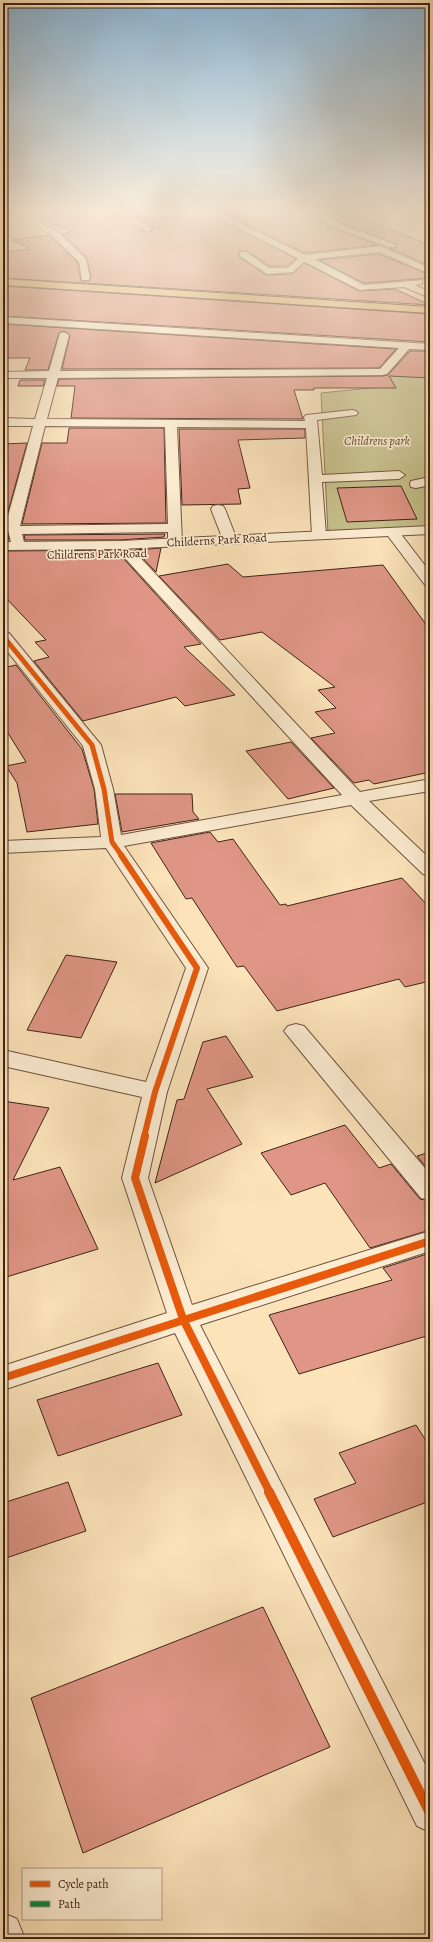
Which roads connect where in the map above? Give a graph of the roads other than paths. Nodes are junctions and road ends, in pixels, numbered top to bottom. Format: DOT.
graph roads {
  1 [pos="238,301"];
  2 [pos="282,301"];
  3 [pos="430,310"];
  4 [pos="430,315"];
  5 [pos="3,320"];
  6 [pos="64,335"];
  7 [pos="406,346"];
  8 [pos="430,347"];
  9 [pos="3,375"];
  10 [pos="52,375"];
  11 [pos="352,413"];
  12 [pos="3,422"];
  13 [pos="39,422"];
  14 [pos="171,424"];
  15 [pos="312,425"];
  16 [pos="399,475"];
  17 [pos="315,479"];
  18 [pos="430,481"];
  19 [pos="416,484"];
  20 [pos="218,509"];
  21 [pos="174,528"];
  22 [pos="14,530"];
  23 [pos="430,530"];
  24 [pos="392,532"];
  25 [pos="319,535"];
  26 [pos="230,540"];
  27 [pos="175,542"];
  28 [pos="401,544"];
  29 [pos="423,544"];
  30 [pos="3,546"];
  31 [pos="18,546"];
  32 [pos="129,554"];
  33 [pos="3,555"];
  34 [pos="430,582"];
  35 [pos="3,636"];
  36 [pos="430,785"];
  37 [pos="355,798"];
  38 [pos="112,842"];
  39 [pos="3,847"];
  40 [pos="430,870"];
  41 [pos="296,1031"];
  42 [pos="3,1058"];
  43 [pos="155,1092"];
  44 [pos="430,1191"];
  45 [pos="430,1241"];
  46 [pos="183,1319"];
  47 [pos="3,1378"];
  48 [pos="430,1813"];
  49 [pos="3,1933"];
  50 [pos="5,1939"];
  1 -- 4 [label="main road"];
  2 -- 3 [label="main road"];
  5 -- 7 [label="street"];
  6 -- 10 [label="street"];
  7 -- 8 [label="street"];
  7 -- 10 [label="street"];
  9 -- 10 [label="street"];
  10 -- 13 [label="street"];
  11 -- 15 [label="street"];
  12 -- 13 [label="street"];
  13 -- 14 [label="street"];
  13 -- 22 [label="street"];
  14 -- 15 [label="street"];
  14 -- 21 [label="street"];
  15 -- 17 [label="street"];
  16 -- 17 [label="street"];
  17 -- 25 [label="street"];
  18 -- 19 [label="street"];
  20 -- 26 [label="street"];
  21 -- 22 [label="street"];
  21 -- 27 [label="street"];
  22 -- 31 [label="street"];
  23 -- 24 [label="street, Childerns Park Road"];
  24 -- 25 [label="street, Childerns Park Road"];
  24 -- 28 [label="street"];
  25 -- 26 [label="street, Childerns Park Road"];
  26 -- 27 [label="street, Childerns Park Road"];
  27 -- 31 [label="street, Childerns Park Road"];
  28 -- 29 [label="street, Childrens Park Road"];
  28 -- 32 [label="street, Childrens Park Road"];
  28 -- 34 [label="street"];
  30 -- 31 [label="street, Childerns Park Road"];
  32 -- 33 [label="street, Childrens Park Road"];
  32 -- 37 [label="street"];
  35 -- 38 [label="street"];
  36 -- 37 [label="street"];
  37 -- 38 [label="street"];
  37 -- 40 [label="street"];
  38 -- 39 [label="street"];
  38 -- 43 [label="street"];
  41 -- 44 [label="street"];
  42 -- 43 [label="street"];
  43 -- 46 [label="street"];
  45 -- 46 [label="street"];
  46 -- 47 [label="street"];
  46 -- 48 [label="street"];
  49 -- 50 [label="street"];
}
